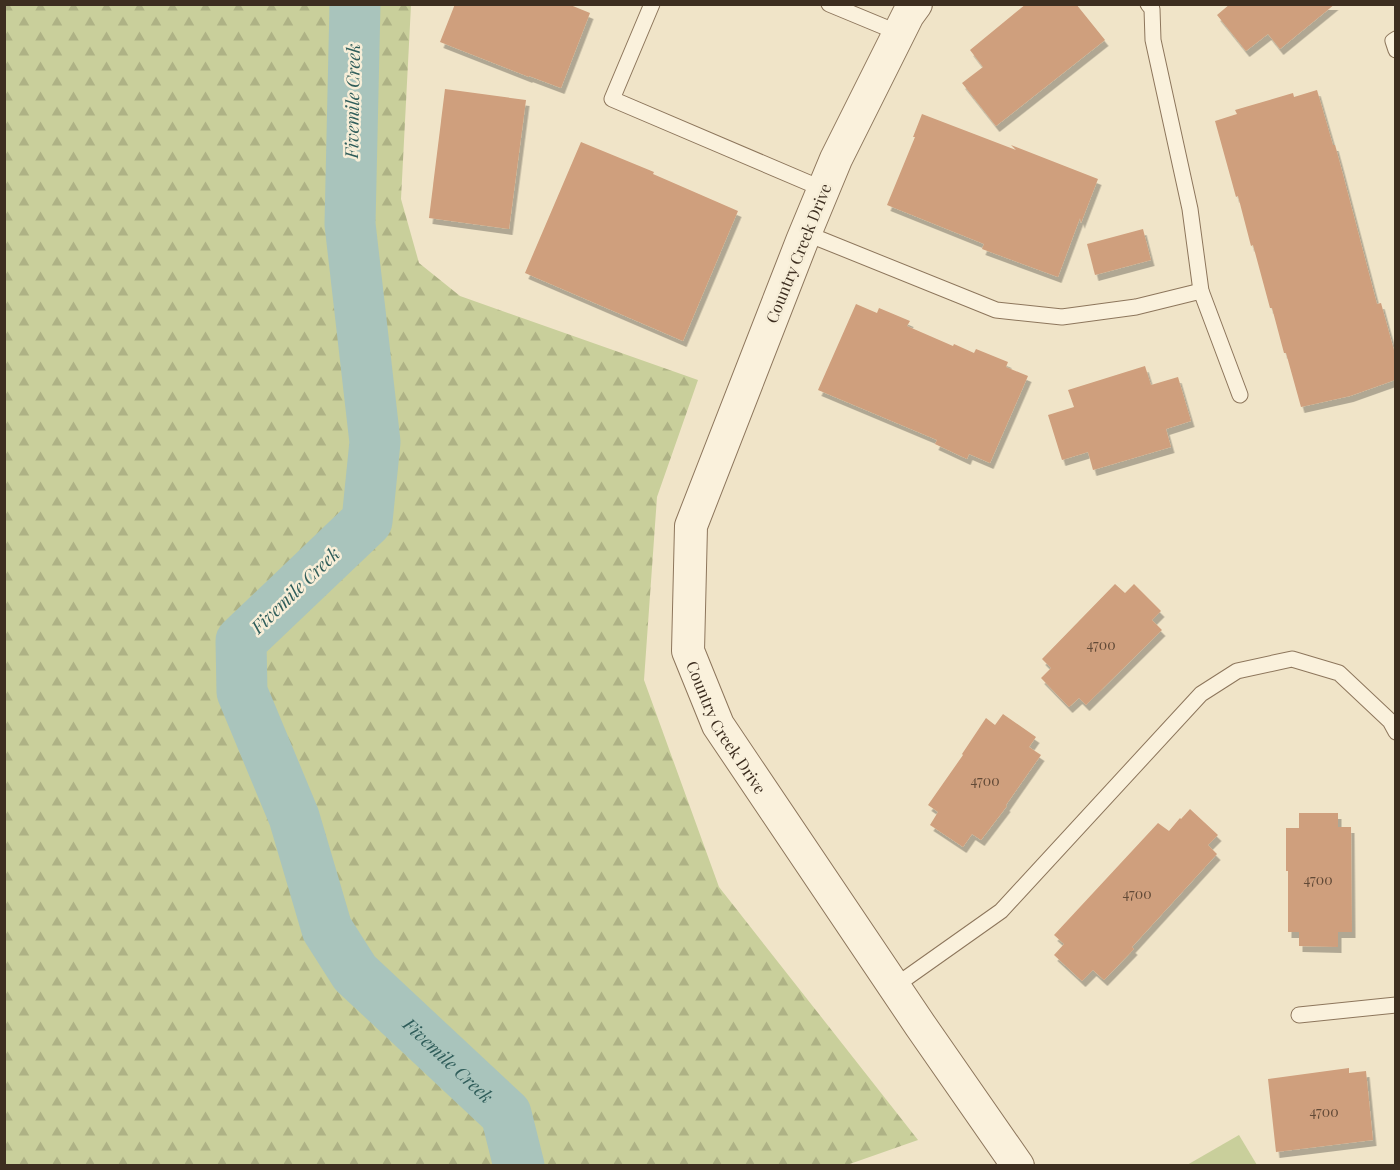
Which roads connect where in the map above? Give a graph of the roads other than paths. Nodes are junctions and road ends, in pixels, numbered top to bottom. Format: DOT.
graph roads {
  1 [pos="652,4"];
  2 [pos="829,4"];
  3 [pos="916,4"];
  4 [pos="1148,4"];
  5 [pos="899,33"];
  6 [pos="1395,39"];
  7 [pos="1395,50"];
  8 [pos="823,189"];
  9 [pos="805,233"];
  10 [pos="1201,291"];
  11 [pos="1240,395"];
  12 [pos="1395,732"];
  13 [pos="895,986"];
  14 [pos="1395,1005"];
  15 [pos="1299,1015"];
  16 [pos="1009,1164"];
  1 -- 8 [label="lane"];
  2 -- 5 [label="lane"];
  3 -- 5 [label="street, Country Creek Drive"];
  4 -- 10 [label="lane"];
  5 -- 8 [label="street, Country Creek Drive"];
  6 -- 7 [label="lane"];
  8 -- 9 [label="street, Country Creek Drive"];
  9 -- 10 [label="lane"];
  9 -- 13 [label="street, Country Creek Drive"];
  10 -- 11 [label="lane"];
  12 -- 13 [label="lane"];
  13 -- 16 [label="street, Country Creek Drive"];
  14 -- 15 [label="lane"];
}
